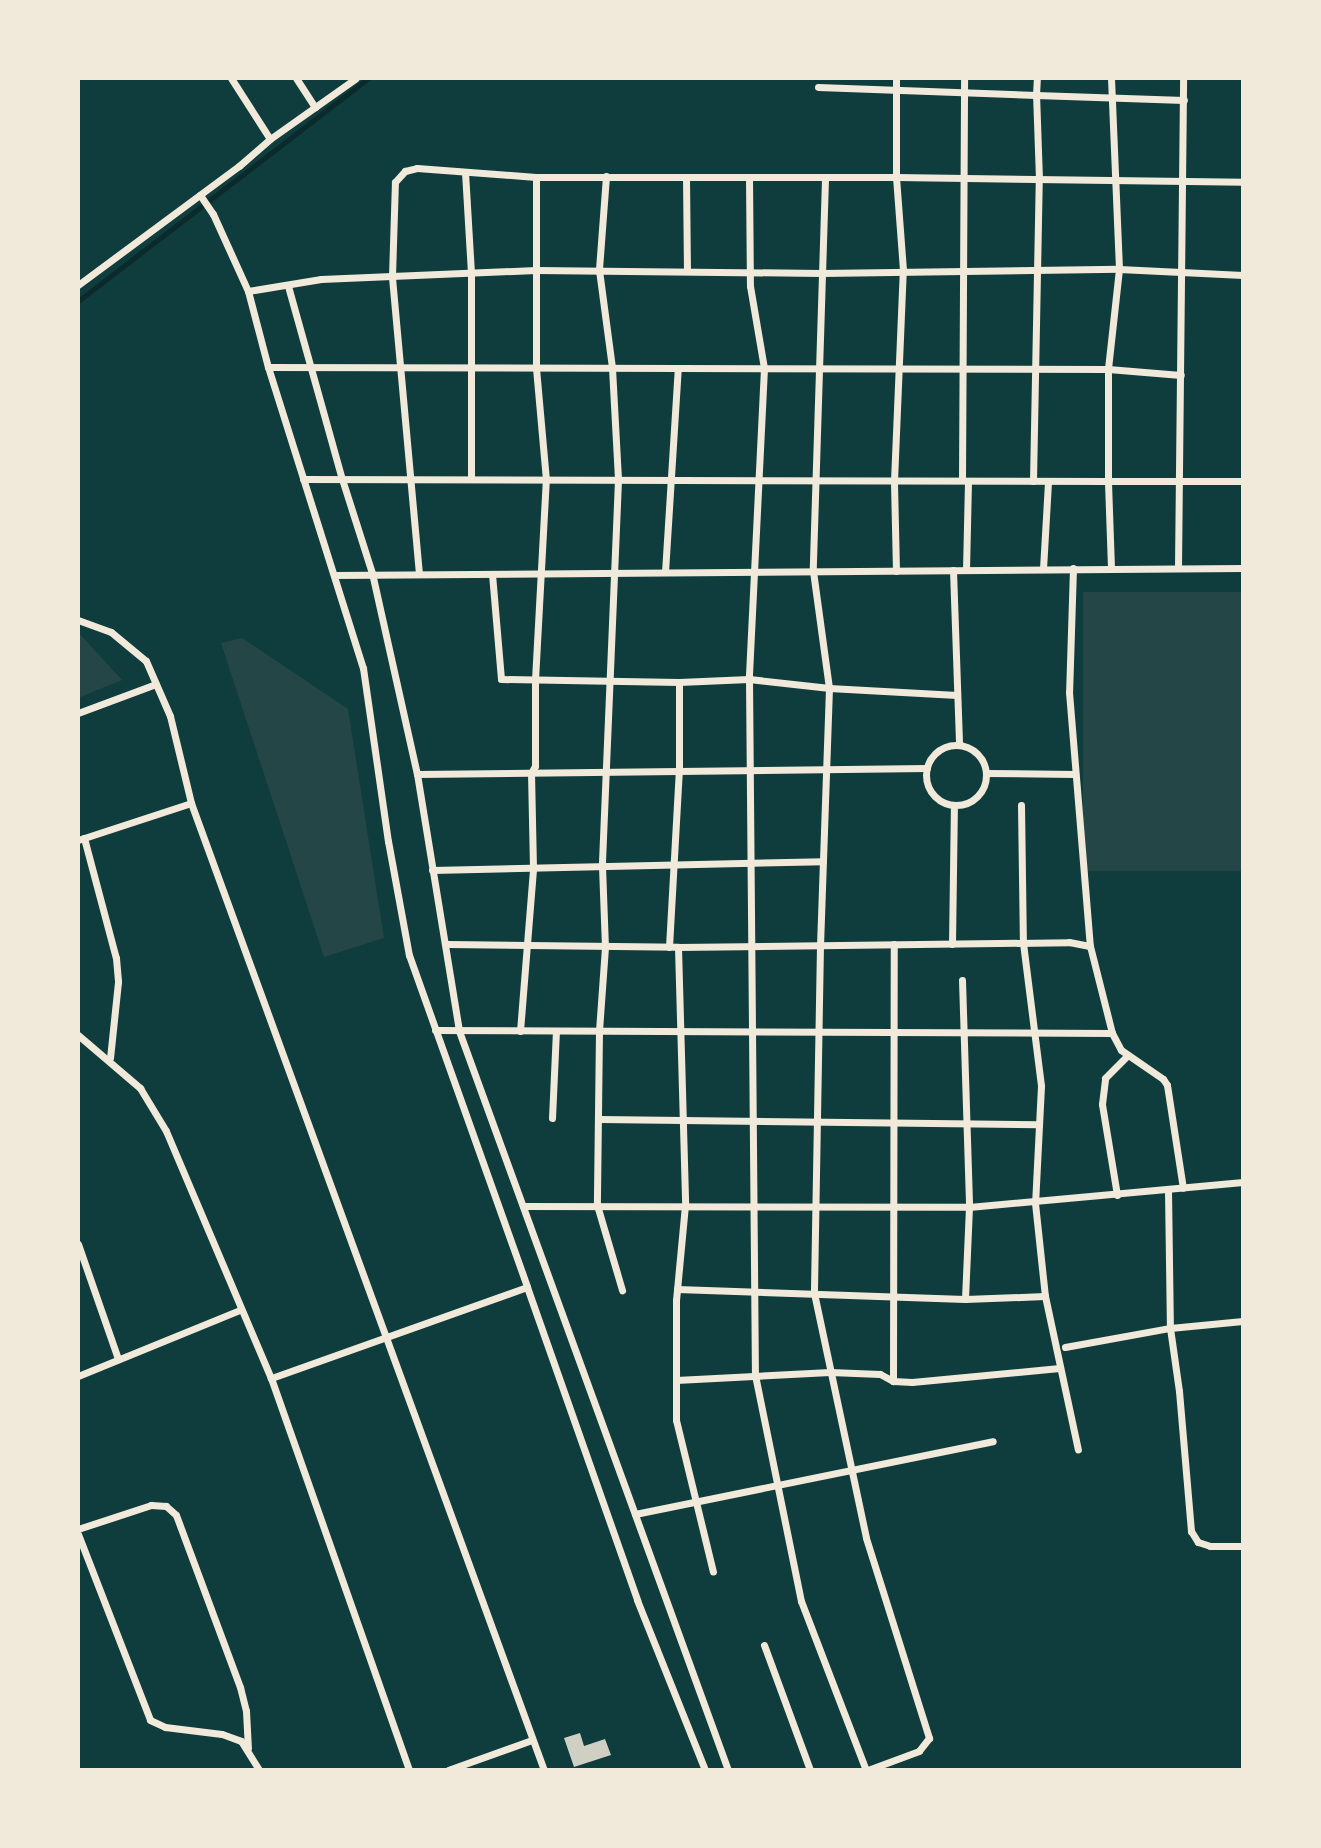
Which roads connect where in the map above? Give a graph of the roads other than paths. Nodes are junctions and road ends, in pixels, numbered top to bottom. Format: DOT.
graph roads {
  1 [pos="231,78"];
  2 [pos="296,78"];
  3 [pos="356,78"];
  4 [pos="896,78"];
  5 [pos="964,78"];
  6 [pos="1037,78"];
  7 [pos="1111,78"];
  8 [pos="1183,78"];
  9 [pos="818,87"];
  10 [pos="896,88"];
  11 [pos="964,91"];
  12 [pos="1036,95"];
  13 [pos="1110,97"];
  14 [pos="1184,100"];
  15 [pos="315,107"];
  16 [pos="270,139"];
  17 [pos="465,172"];
  18 [pos="606,176"];
  19 [pos="536,177"];
  20 [pos="686,177"];
  21 [pos="749,177"];
  22 [pos="896,177"];
  23 [pos="963,178"];
  24 [pos="825,179"];
  25 [pos="1039,179"];
  26 [pos="1114,180"];
  27 [pos="1183,181"];
  28 [pos="1243,182"];
  29 [pos="202,198"];
  30 [pos="963,269"];
  31 [pos="1119,269"];
  32 [pos="536,270"];
  33 [pos="599,270"];
  34 [pos="687,270"];
  35 [pos="750,270"];
  36 [pos="903,270"];
  37 [pos="1039,270"];
  38 [pos="471,273"];
  39 [pos="822,273"];
  40 [pos="1182,273"];
  41 [pos="1243,275"];
  42 [pos="392,276"];
  43 [pos="78,285"];
  44 [pos="288,286"];
  45 [pos="248,291"];
  46 [pos="819,366"];
  47 [pos="268,367"];
  48 [pos="310,367"];
  49 [pos="398,368"];
  50 [pos="469,368"];
  51 [pos="536,368"];
  52 [pos="612,368"];
  53 [pos="678,368"];
  54 [pos="764,368"];
  55 [pos="898,368"];
  56 [pos="961,369"];
  57 [pos="1037,369"];
  58 [pos="1108,369"];
  59 [pos="1181,375"];
  60 [pos="303,479"];
  61 [pos="342,479"];
  62 [pos="409,479"];
  63 [pos="471,479"];
  64 [pos="546,480"];
  65 [pos="618,480"];
  66 [pos="673,480"];
  67 [pos="761,480"];
  68 [pos="894,481"];
  69 [pos="965,481"];
  70 [pos="1033,481"];
  71 [pos="1048,481"];
  72 [pos="1108,481"];
  73 [pos="1243,481"];
  74 [pos="1179,482"];
  75 [pos="817,483"];
  76 [pos="1178,567"];
  77 [pos="1073,568"];
  78 [pos="1111,568"];
  79 [pos="1243,568"];
  80 [pos="1043,569"];
  81 [pos="754,570"];
  82 [pos="953,570"];
  83 [pos="966,570"];
  84 [pos="813,571"];
  85 [pos="896,571"];
  86 [pos="614,572"];
  87 [pos="665,572"];
  88 [pos="372,573"];
  89 [pos="543,573"];
  90 [pos="419,574"];
  91 [pos="492,574"];
  92 [pos="334,575"];
  93 [pos="78,620"];
  94 [pos="609,679"];
  95 [pos="749,679"];
  96 [pos="535,680"];
  97 [pos="679,682"];
  98 [pos="156,684"];
  99 [pos="829,688"];
  100 [pos="957,695"];
  101 [pos="78,713"];
  102 [pos="959,745"];
  103 [pos="927,768"];
  104 [pos="826,769"];
  105 [pos="751,770"];
  106 [pos="677,771"];
  107 [pos="609,772"];
  108 [pos="531,773"];
  109 [pos="986,773"];
  110 [pos="417,774"];
  111 [pos="1075,774"];
  112 [pos="191,803"];
  113 [pos="954,805"];
  114 [pos="1021,805"];
  115 [pos="81,839"];
  116 [pos="823,861"];
  117 [pos="753,863"];
  118 [pos="672,865"];
  119 [pos="602,866"];
  120 [pos="533,868"];
  121 [pos="432,870"];
  122 [pos="1023,943"];
  123 [pos="448,944"];
  124 [pos="894,944"];
  125 [pos="952,944"];
  126 [pos="527,945"];
  127 [pos="820,945"];
  128 [pos="750,946"];
  129 [pos="1090,946"];
  130 [pos="605,947"];
  131 [pos="673,947"];
  132 [pos="962,980"];
  133 [pos="435,1030"];
  134 [pos="459,1031"];
  135 [pos="520,1031"];
  136 [pos="556,1031"];
  137 [pos="599,1031"];
  138 [pos="679,1032"];
  139 [pos="754,1032"];
  140 [pos="818,1032"];
  141 [pos="895,1033"];
  142 [pos="962,1033"];
  143 [pos="1035,1033"];
  144 [pos="1112,1033"];
  145 [pos="78,1035"];
  146 [pos="1128,1057"];
  147 [pos="110,1058"];
  148 [pos="552,1118"];
  149 [pos="600,1119"];
  150 [pos="680,1119"];
  151 [pos="753,1119"];
  152 [pos="817,1120"];
  153 [pos="891,1121"];
  154 [pos="965,1121"];
  155 [pos="1039,1124"];
  156 [pos="1243,1182"];
  157 [pos="1183,1188"];
  158 [pos="1168,1190"];
  159 [pos="1117,1195"];
  160 [pos="1035,1203"];
  161 [pos="597,1205"];
  162 [pos="685,1205"];
  163 [pos="752,1205"];
  164 [pos="523,1206"];
  165 [pos="816,1206"];
  166 [pos="895,1206"];
  167 [pos="969,1207"];
  168 [pos="78,1244"];
  169 [pos="527,1287"];
  170 [pos="677,1289"];
  171 [pos="622,1290"];
  172 [pos="752,1291"];
  173 [pos="814,1293"];
  174 [pos="895,1296"];
  175 [pos="1045,1296"];
  176 [pos="965,1299"];
  177 [pos="240,1310"];
  178 [pos="1243,1321"];
  179 [pos="1170,1328"];
  180 [pos="385,1337"];
  181 [pos="1065,1347"];
  182 [pos="118,1359"];
  183 [pos="1059,1368"];
  184 [pos="830,1372"];
  185 [pos="755,1375"];
  186 [pos="78,1376"];
  187 [pos="271,1378"];
  188 [pos="676,1380"];
  189 [pos="893,1381"];
  190 [pos="993,1441"];
  191 [pos="1078,1450"];
  192 [pos="853,1469"];
  193 [pos="778,1485"];
  194 [pos="698,1501"];
  195 [pos="635,1514"];
  196 [pos="78,1532"];
  197 [pos="1243,1546"];
  198 [pos="713,1572"];
  199 [pos="764,1645"];
  200 [pos="532,1740"];
  201 [pos="248,1748"];
  202 [pos="259,1770"];
  203 [pos="409,1770"];
  204 [pos="448,1770"];
  205 [pos="544,1770"];
  206 [pos="705,1770"];
  207 [pos="728,1770"];
  208 [pos="810,1770"];
  209 [pos="867,1770"];
  1 -- 16 [label="street"];
  2 -- 15 [label="street"];
  3 -- 15 [label="street"];
  4 -- 10 [label="street"];
  5 -- 11 [label="street"];
  6 -- 12 [label="street"];
  7 -- 13 [label="street"];
  8 -- 14 [label="street"];
  9 -- 10 [label="street"];
  10 -- 11 [label="street"];
  10 -- 22 [label="street"];
  11 -- 12 [label="street"];
  11 -- 23 [label="street"];
  12 -- 13 [label="street"];
  12 -- 25 [label="street"];
  13 -- 14 [label="street"];
  13 -- 26 [label="street"];
  14 -- 27 [label="street"];
  15 -- 16 [label="street"];
  16 -- 29 [label="street"];
  17 -- 19 [label="street"];
  17 -- 38 [label="street"];
  17 -- 42 [label="street"];
  18 -- 19 [label="street"];
  18 -- 20 [label="street"];
  18 -- 33 [label="street"];
  19 -- 32 [label="street"];
  20 -- 21 [label="street"];
  20 -- 34 [label="street"];
  21 -- 24 [label="street"];
  21 -- 35 [label="street"];
  22 -- 23 [label="street"];
  22 -- 24 [label="street"];
  22 -- 36 [label="street"];
  23 -- 25 [label="street"];
  23 -- 30 [label="street"];
  24 -- 39 [label="street"];
  25 -- 26 [label="street"];
  25 -- 37 [label="street"];
  26 -- 27 [label="street"];
  26 -- 31 [label="street"];
  27 -- 28 [label="street"];
  27 -- 40 [label="street"];
  29 -- 43 [label="street"];
  29 -- 45 [label="street"];
  30 -- 36 [label="street"];
  30 -- 37 [label="street"];
  30 -- 56 [label="street"];
  31 -- 37 [label="street"];
  31 -- 40 [label="street"];
  31 -- 58 [label="street"];
  32 -- 33 [label="street"];
  32 -- 38 [label="street"];
  32 -- 51 [label="street"];
  33 -- 34 [label="street"];
  33 -- 52 [label="street"];
  34 -- 35 [label="street"];
  35 -- 39 [label="street"];
  35 -- 54 [label="street"];
  36 -- 39 [label="street"];
  36 -- 55 [label="street"];
  37 -- 57 [label="street"];
  38 -- 42 [label="street"];
  38 -- 50 [label="street"];
  39 -- 46 [label="street"];
  40 -- 41 [label="street"];
  40 -- 59 [label="street"];
  42 -- 44 [label="street"];
  42 -- 49 [label="street"];
  44 -- 45 [label="street"];
  44 -- 48 [label="street"];
  45 -- 47 [label="street"];
  46 -- 54 [label="street"];
  46 -- 55 [label="street"];
  46 -- 75 [label="street"];
  47 -- 48 [label="street"];
  47 -- 60 [label="street"];
  48 -- 49 [label="street"];
  48 -- 61 [label="street"];
  49 -- 50 [label="street"];
  49 -- 62 [label="street"];
  50 -- 51 [label="street"];
  50 -- 63 [label="street"];
  51 -- 52 [label="street"];
  51 -- 64 [label="street"];
  52 -- 53 [label="street"];
  52 -- 65 [label="street"];
  53 -- 54 [label="street"];
  53 -- 66 [label="street"];
  54 -- 67 [label="street"];
  55 -- 56 [label="street"];
  55 -- 68 [label="street"];
  56 -- 57 [label="street"];
  56 -- 69 [label="street"];
  57 -- 58 [label="street"];
  57 -- 70 [label="street"];
  58 -- 59 [label="street"];
  58 -- 72 [label="street"];
  59 -- 74 [label="street"];
  60 -- 61 [label="street"];
  60 -- 92 [label="street"];
  61 -- 62 [label="street"];
  61 -- 88 [label="street"];
  62 -- 63 [label="street"];
  62 -- 90 [label="street"];
  63 -- 64 [label="street"];
  64 -- 65 [label="street"];
  64 -- 89 [label="street"];
  65 -- 66 [label="street"];
  65 -- 86 [label="street"];
  66 -- 67 [label="street"];
  66 -- 87 [label="street"];
  67 -- 75 [label="street"];
  67 -- 81 [label="street"];
  68 -- 69 [label="street"];
  68 -- 75 [label="street"];
  68 -- 85 [label="street"];
  69 -- 70 [label="street"];
  69 -- 83 [label="street"];
  70 -- 71 [label="street"];
  71 -- 72 [label="street"];
  71 -- 80 [label="street"];
  72 -- 74 [label="street"];
  72 -- 78 [label="street"];
  73 -- 74 [label="street"];
  74 -- 76 [label="street"];
  75 -- 84 [label="street"];
  76 -- 78 [label="street"];
  76 -- 79 [label="street"];
  77 -- 78 [label="street"];
  77 -- 80 [label="street"];
  77 -- 111 [label="street"];
  80 -- 83 [label="street"];
  81 -- 84 [label="street"];
  81 -- 87 [label="street"];
  81 -- 95 [label="street"];
  82 -- 83 [label="street"];
  82 -- 85 [label="street"];
  82 -- 100 [label="street"];
  84 -- 85 [label="street"];
  84 -- 99 [label="street"];
  86 -- 87 [label="street"];
  86 -- 89 [label="street"];
  86 -- 94 [label="street"];
  88 -- 90 [label="street"];
  88 -- 92 [label="street"];
  88 -- 110 [label="street"];
  89 -- 91 [label="street"];
  89 -- 96 [label="street"];
  90 -- 91 [label="street"];
  91 -- 96 [label="street"];
  92 -- 133 [label="street"];
  93 -- 98 [label="street"];
  94 -- 96 [label="street"];
  94 -- 97 [label="street"];
  94 -- 107 [label="street"];
  95 -- 97 [label="street"];
  95 -- 99 [label="street"];
  95 -- 105 [label="street"];
  96 -- 108 [label="street"];
  97 -- 106 [label="street"];
  98 -- 101 [label="street"];
  98 -- 112 [label="street"];
  99 -- 100 [label="street"];
  99 -- 104 [label="street"];
  100 -- 102 [label="street"];
  102 -- 103 [label="street"];
  102 -- 109 [label="street"];
  103 -- 104 [label="street"];
  103 -- 113 [label="street"];
  104 -- 105 [label="street"];
  104 -- 116 [label="street"];
  105 -- 106 [label="street"];
  105 -- 117 [label="street"];
  106 -- 107 [label="street"];
  106 -- 118 [label="street"];
  107 -- 108 [label="street"];
  107 -- 119 [label="street"];
  108 -- 110 [label="street"];
  108 -- 120 [label="street"];
  109 -- 111 [label="street"];
  109 -- 113 [label="street"];
  110 -- 121 [label="street"];
  111 -- 129 [label="street"];
  112 -- 115 [label="street"];
  112 -- 180 [label="street"];
  113 -- 125 [label="street"];
  114 -- 122 [label="street"];
  115 -- 147 [label="street"];
  116 -- 117 [label="street"];
  116 -- 127 [label="street"];
  117 -- 118 [label="street"];
  117 -- 128 [label="street"];
  118 -- 119 [label="street"];
  118 -- 131 [label="street"];
  119 -- 120 [label="street"];
  119 -- 130 [label="street"];
  120 -- 121 [label="street"];
  120 -- 126 [label="street"];
  121 -- 123 [label="street"];
  122 -- 125 [label="street"];
  122 -- 129 [label="street"];
  122 -- 143 [label="street"];
  123 -- 126 [label="street"];
  123 -- 134 [label="street"];
  124 -- 125 [label="street"];
  124 -- 127 [label="street"];
  124 -- 141 [label="street"];
  126 -- 130 [label="street"];
  126 -- 135 [label="street"];
  127 -- 128 [label="street"];
  127 -- 140 [label="street"];
  128 -- 131 [label="street"];
  128 -- 139 [label="street"];
  129 -- 144 [label="street"];
  130 -- 131 [label="street"];
  130 -- 137 [label="street"];
  131 -- 138 [label="street"];
  132 -- 142 [label="street"];
  133 -- 134 [label="street"];
  133 -- 169 [label="street"];
  134 -- 135 [label="street"];
  134 -- 164 [label="street"];
  135 -- 136 [label="street"];
  136 -- 137 [label="street"];
  136 -- 148 [label="street"];
  137 -- 138 [label="street"];
  137 -- 149 [label="street"];
  138 -- 139 [label="street"];
  138 -- 150 [label="street"];
  139 -- 140 [label="street"];
  139 -- 151 [label="street"];
  140 -- 141 [label="street"];
  140 -- 152 [label="street"];
  141 -- 142 [label="street"];
  141 -- 153 [label="street"];
  142 -- 143 [label="street"];
  142 -- 154 [label="street"];
  143 -- 144 [label="street"];
  143 -- 155 [label="street"];
  144 -- 146 [label="street"];
  145 -- 147 [label="street"];
  146 -- 157 [label="street"];
  146 -- 159 [label="street"];
  147 -- 177 [label="street"];
  149 -- 150 [label="street"];
  149 -- 161 [label="street"];
  150 -- 151 [label="street"];
  150 -- 162 [label="street"];
  151 -- 152 [label="street"];
  151 -- 163 [label="street"];
  152 -- 153 [label="street"];
  152 -- 165 [label="street"];
  153 -- 154 [label="street"];
  153 -- 166 [label="street"];
  154 -- 155 [label="street"];
  154 -- 167 [label="street"];
  155 -- 160 [label="street"];
  156 -- 157 [label="street"];
  157 -- 158 [label="street"];
  158 -- 159 [label="street"];
  158 -- 179 [label="street"];
  159 -- 160 [label="street"];
  160 -- 167 [label="street"];
  160 -- 175 [label="street"];
  161 -- 162 [label="street"];
  161 -- 164 [label="street"];
  161 -- 171 [label="street"];
  162 -- 163 [label="street"];
  162 -- 170 [label="street"];
  163 -- 165 [label="street"];
  163 -- 172 [label="street"];
  164 -- 195 [label="street"];
  165 -- 166 [label="street"];
  165 -- 173 [label="street"];
  166 -- 167 [label="street"];
  166 -- 174 [label="street"];
  167 -- 176 [label="street"];
  168 -- 182 [label="street"];
  169 -- 180 [label="street"];
  169 -- 206 [label="street"];
  170 -- 172 [label="street"];
  170 -- 188 [label="street"];
  172 -- 173 [label="street"];
  172 -- 185 [label="street"];
  173 -- 174 [label="street"];
  173 -- 184 [label="street"];
  174 -- 176 [label="street"];
  174 -- 189 [label="street"];
  175 -- 176 [label="street"];
  175 -- 183 [label="street"];
  177 -- 182 [label="street"];
  177 -- 187 [label="street"];
  178 -- 179 [label="street"];
  179 -- 181 [label="street"];
  179 -- 197 [label="street"];
  180 -- 187 [label="street"];
  180 -- 200 [label="street"];
  182 -- 186 [label="street"];
  183 -- 189 [label="street"];
  183 -- 191 [label="street"];
  184 -- 185 [label="street"];
  184 -- 189 [label="street"];
  184 -- 192 [label="street"];
  185 -- 188 [label="street"];
  185 -- 193 [label="street"];
  187 -- 203 [label="street"];
  188 -- 194 [label="street"];
  190 -- 192 [label="street"];
  192 -- 193 [label="street"];
  192 -- 209 [label="street"];
  193 -- 194 [label="street"];
  193 -- 209 [label="street"];
  194 -- 195 [label="street"];
  194 -- 198 [label="street"];
  195 -- 207 [label="street"];
  196 -- 201 [label="street"];
  196 -- 201 [label="street"];
  199 -- 208 [label="street"];
  200 -- 204 [label="street"];
  200 -- 205 [label="street"];
  201 -- 202 [label="street"];
}
